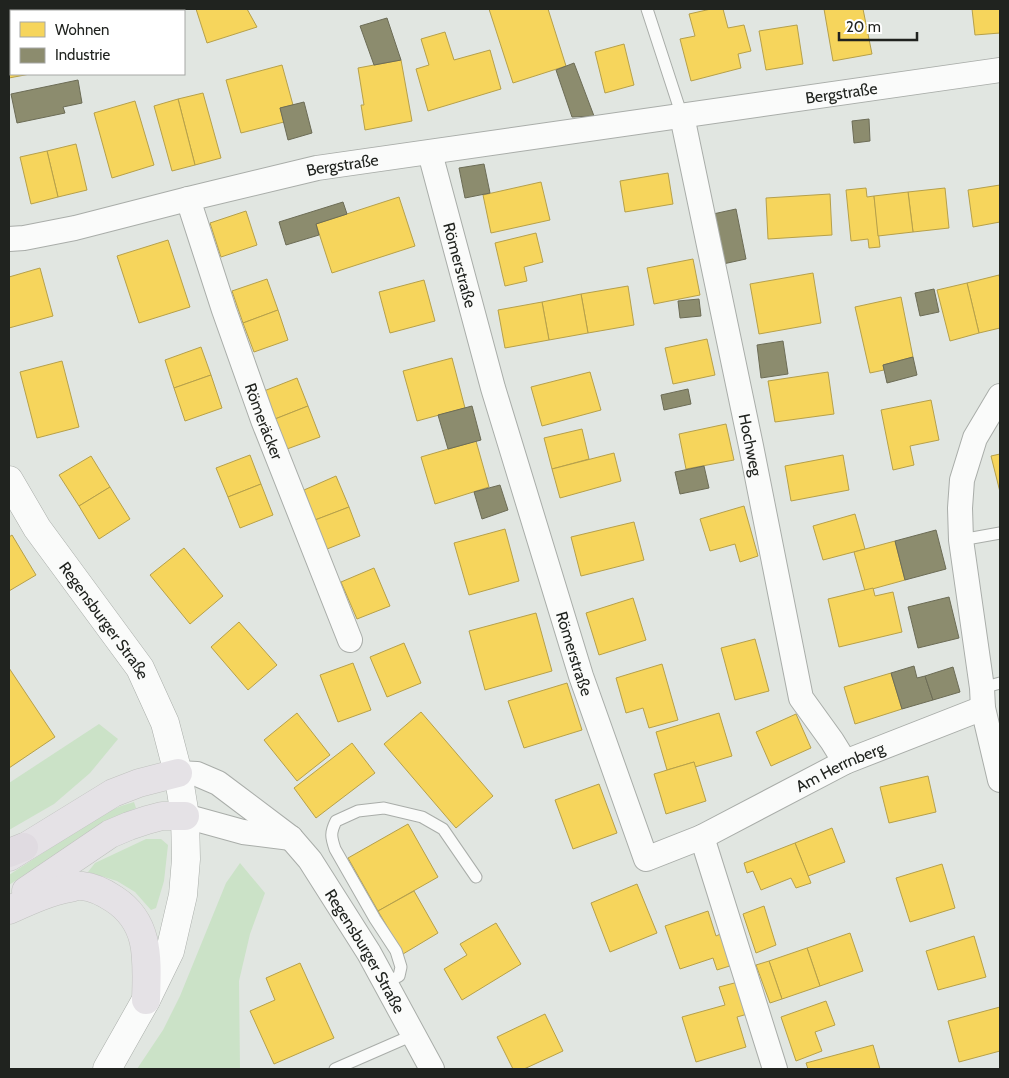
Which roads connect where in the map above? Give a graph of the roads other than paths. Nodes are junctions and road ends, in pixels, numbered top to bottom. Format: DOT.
graph roads {
  1 [pos="647,9"];
  2 [pos="1000,70"];
  3 [pos="682,116"];
  4 [pos="430,153"];
  5 [pos="188,199"];
  6 [pos="9,240"];
  7 [pos="1000,396"];
  8 [pos="9,480"];
  9 [pos="1000,533"];
  10 [pos="962,540"];
  11 [pos="350,640"];
  12 [pos="988,693"];
  13 [pos="845,762"];
  14 [pos="178,773"];
  15 [pos="1000,780"];
  16 [pos="185,816"];
  17 [pos="702,837"];
  18 [pos="291,838"];
  19 [pos="14,852"];
  20 [pos="476,877"];
  21 [pos="9,904"];
  22 [pos="9,910"];
  23 [pos="384,984"];
  24 [pos="146,1000"];
  25 [pos="413,1035"];
  26 [pos="107,1069"];
  27 [pos="335,1069"];
  28 [pos="432,1069"];
  29 [pos="775,1069"];
  1 -- 3 [label="lane"];
  2 -- 3 [label="street, Bergstraße"];
  3 -- 4 [label="street, Bergstraße"];
  3 -- 13 [label="street, Hochweg"];
  4 -- 5 [label="street, Bergstraße"];
  4 -- 17 [label="street, Römerstraße"];
  5 -- 6 [label="street, Bergstraße"];
  5 -- 11 [label="street, Römeräcker"];
  7 -- 10 [label="street"];
  8 -- 14 [label="street, Regensburger Straße"];
  9 -- 10 [label="lane"];
  10 -- 12 [label="street"];
  12 -- 13 [label="street, Am Herrnberg"];
  12 -- 15 [label="street"];
  13 -- 17 [label="street, Am Herrnberg"];
  14 -- 16 [label="street, Regensburger Straße"];
  14 -- 18 [label="street, Regensburger Straße"];
  14 -- 19 [label="highway"];
  16 -- 18 [label="street"];
  16 -- 21 [label="highway"];
  16 -- 24 [label="street, Regensburger Straße"];
  17 -- 29 [label="street"];
  18 -- 23 [label="street, Regensburger Straße"];
  20 -- 23 [label="lane"];
  22 -- 24 [label="highway"];
  23 -- 25 [label="street, Regensburger Straße"];
  24 -- 26 [label="street, Regensburger Straße"];
  25 -- 27 [label="lane"];
  25 -- 28 [label="street, Regensburger Straße"];
}
